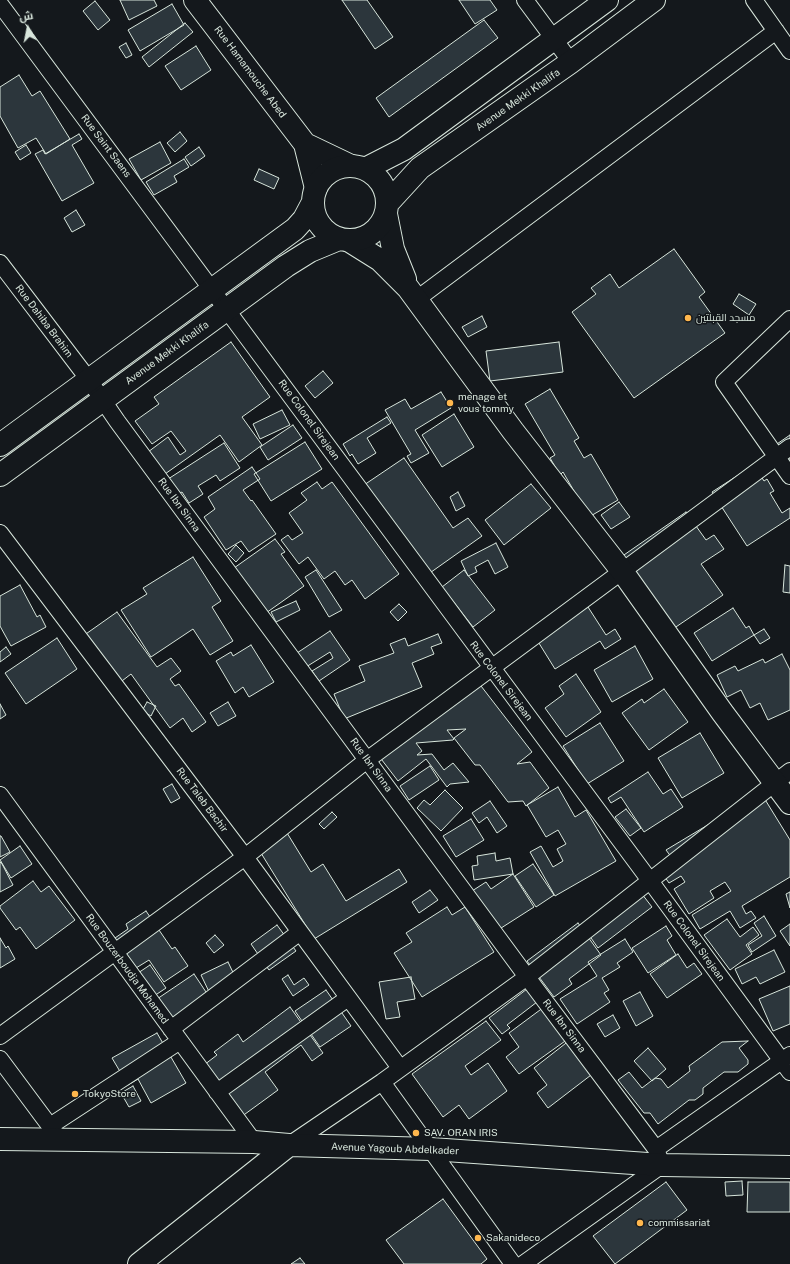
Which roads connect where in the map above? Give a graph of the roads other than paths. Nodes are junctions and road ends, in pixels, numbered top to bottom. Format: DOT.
graph roads {
  1 [pos="195,0"];
  2 [pos="525,0"];
  3 [pos="606,0"];
  4 [pos="654,0"];
  5 [pos="754,0"];
  6 [pos="0,4"];
  7 [pos="776,31"];
  8 [pos="554,39"];
  9 [pos="790,50"];
  10 [pos="571,62"];
  11 [pos="304,144"];
  12 [pos="358,168"];
  13 [pos="314,195"];
  14 [pos="386,209"];
  15 [pos="343,239"];
  16 [pos="0,263"];
  17 [pos="213,289"];
  18 [pos="413,294"];
  19 [pos="228,309"];
  20 [pos="789,317"];
  21 [pos="89,380"];
  22 [pos="102,400"];
  23 [pos="0,445"];
  24 [pos="790,446"];
  25 [pos="776,457"];
  26 [pos="0,475"];
  27 [pos="790,476"];
  28 [pos="0,533"];
  29 [pos="622,572"];
  30 [pos="490,667"];
  31 [pos="367,760"];
  32 [pos="782,777"];
  33 [pos="0,795"];
  34 [pos="790,803"];
  35 [pos="245,857"];
  36 [pos="651,882"];
  37 [pos="300,932"];
  38 [pos="116,951"];
  39 [pos="527,977"];
  40 [pos="348,998"];
  41 [pos="175,1035"];
  42 [pos="0,1036"];
  43 [pos="0,1059"];
  44 [pos="787,1063"];
  45 [pos="400,1068"];
  46 [pos="382,1082"];
  47 [pos="217,1092"];
  48 [pos="55,1132"];
  49 [pos="0,1139"];
  50 [pos="254,1142"];
  51 [pos="289,1145"];
  52 [pos="432,1149"];
  53 [pos="659,1157"];
  54 [pos="790,1167"];
  55 [pos="139,1264"];
  56 [pos="513,1264"];
  57 [pos="523,1264"];
  1 -- 11 [label="main road, Rue Hamamouche Abed"];
  2 -- 8 [label="street"];
  3 -- 8 [label="main road"];
  4 -- 10 [label="main road, Avenue Mekki Khalifa"];
  5 -- 7 [label="street"];
  6 -- 17 [label="street, Rue Saint Saens"];
  7 -- 9 [label="street"];
  7 -- 18 [label="street"];
  8 -- 10 [label="street"];
  8 -- 12 [label="main road"];
  10 -- 14 [label="main road, Avenue Mekki Khalifa"];
  11 -- 12 [label="main road"];
  11 -- 13 [label="main road"];
  12 -- 13 [label="main road"];
  12 -- 14 [label="main road"];
  13 -- 15 [label="main road"];
  13 -- 17 [label="main road"];
  14 -- 15 [label="main road"];
  14 -- 18 [label="main road"];
  15 -- 18 [label="main road"];
  15 -- 19 [label="main road, Avenue Mekki Khalifa"];
  16 -- 21 [label="street, Rue Dahiba Brahim"];
  17 -- 19 [label="street, Rue Colonel Sirejean"];
  17 -- 21 [label="main road"];
  18 -- 29 [label="main road"];
  19 -- 22 [label="main road, Avenue Mekki Khalifa"];
  19 -- 30 [label="street, Rue Colonel Sirejean"];
  20 -- 25 [label="street"];
  21 -- 22 [label="street, Rue Ibn Sinna"];
  21 -- 23 [label="main road"];
  22 -- 26 [label="main road, Avenue Mekki Khalifa"];
  22 -- 31 [label="street, Rue Ibn Sinna"];
  24 -- 25 [label="street"];
  25 -- 27 [label="street"];
  25 -- 29 [label="street"];
  28 -- 35 [label="street, Rue Taleb Bachir"];
  29 -- 30 [label="street"];
  29 -- 32 [label="main road"];
  30 -- 31 [label="street"];
  30 -- 36 [label="street, Rue Colonel Sirejean"];
  31 -- 35 [label="street"];
  31 -- 39 [label="street, Rue Ibn Sinna"];
  32 -- 34 [label="main road"];
  32 -- 36 [label="street"];
  33 -- 38 [label="street, Rue Bouzerboudja Mohamed"];
  35 -- 37 [label="street, Rue Taleb Bachir"];
  35 -- 38 [label="street"];
  36 -- 39 [label="street"];
  36 -- 44 [label="street, Rue Colonel Sirejean"];
  37 -- 40 [label="street, Rue Taleb Bachir"];
  37 -- 41 [label="street"];
  38 -- 41 [label="street, Rue Bouzerboudja Mohamed"];
  38 -- 42 [label="street"];
  39 -- 45 [label="street"];
  39 -- 53 [label="street, Rue Ibn Sinna"];
  40 -- 45 [label="street, Rue Taleb Bachir"];
  40 -- 47 [label="street"];
  41 -- 47 [label="street, Rue Bouzerboudja Mohamed"];
  41 -- 48 [label="street"];
  43 -- 48 [label="street"];
  44 -- 53 [label="street"];
  45 -- 46 [label="street"];
  46 -- 51 [label="street"];
  46 -- 52 [label="street"];
  47 -- 50 [label="street, Rue Bouzerboudja Mohamed"];
  48 -- 49 [label="main road, Avenue Yagoub Abdelkader"];
  48 -- 50 [label="main road, Avenue Yagoub Abdelkader"];
  50 -- 51 [label="main road, Avenue Yagoub Abdelkader"];
  51 -- 52 [label="main road, Avenue Yagoub Abdelkader"];
  51 -- 55 [label="main road"];
  52 -- 53 [label="main road, Avenue Yagoub Abdelkader"];
  52 -- 56 [label="street"];
  53 -- 54 [label="main road, Avenue Yagoub Abdelkader"];
  53 -- 57 [label="street"];
}
